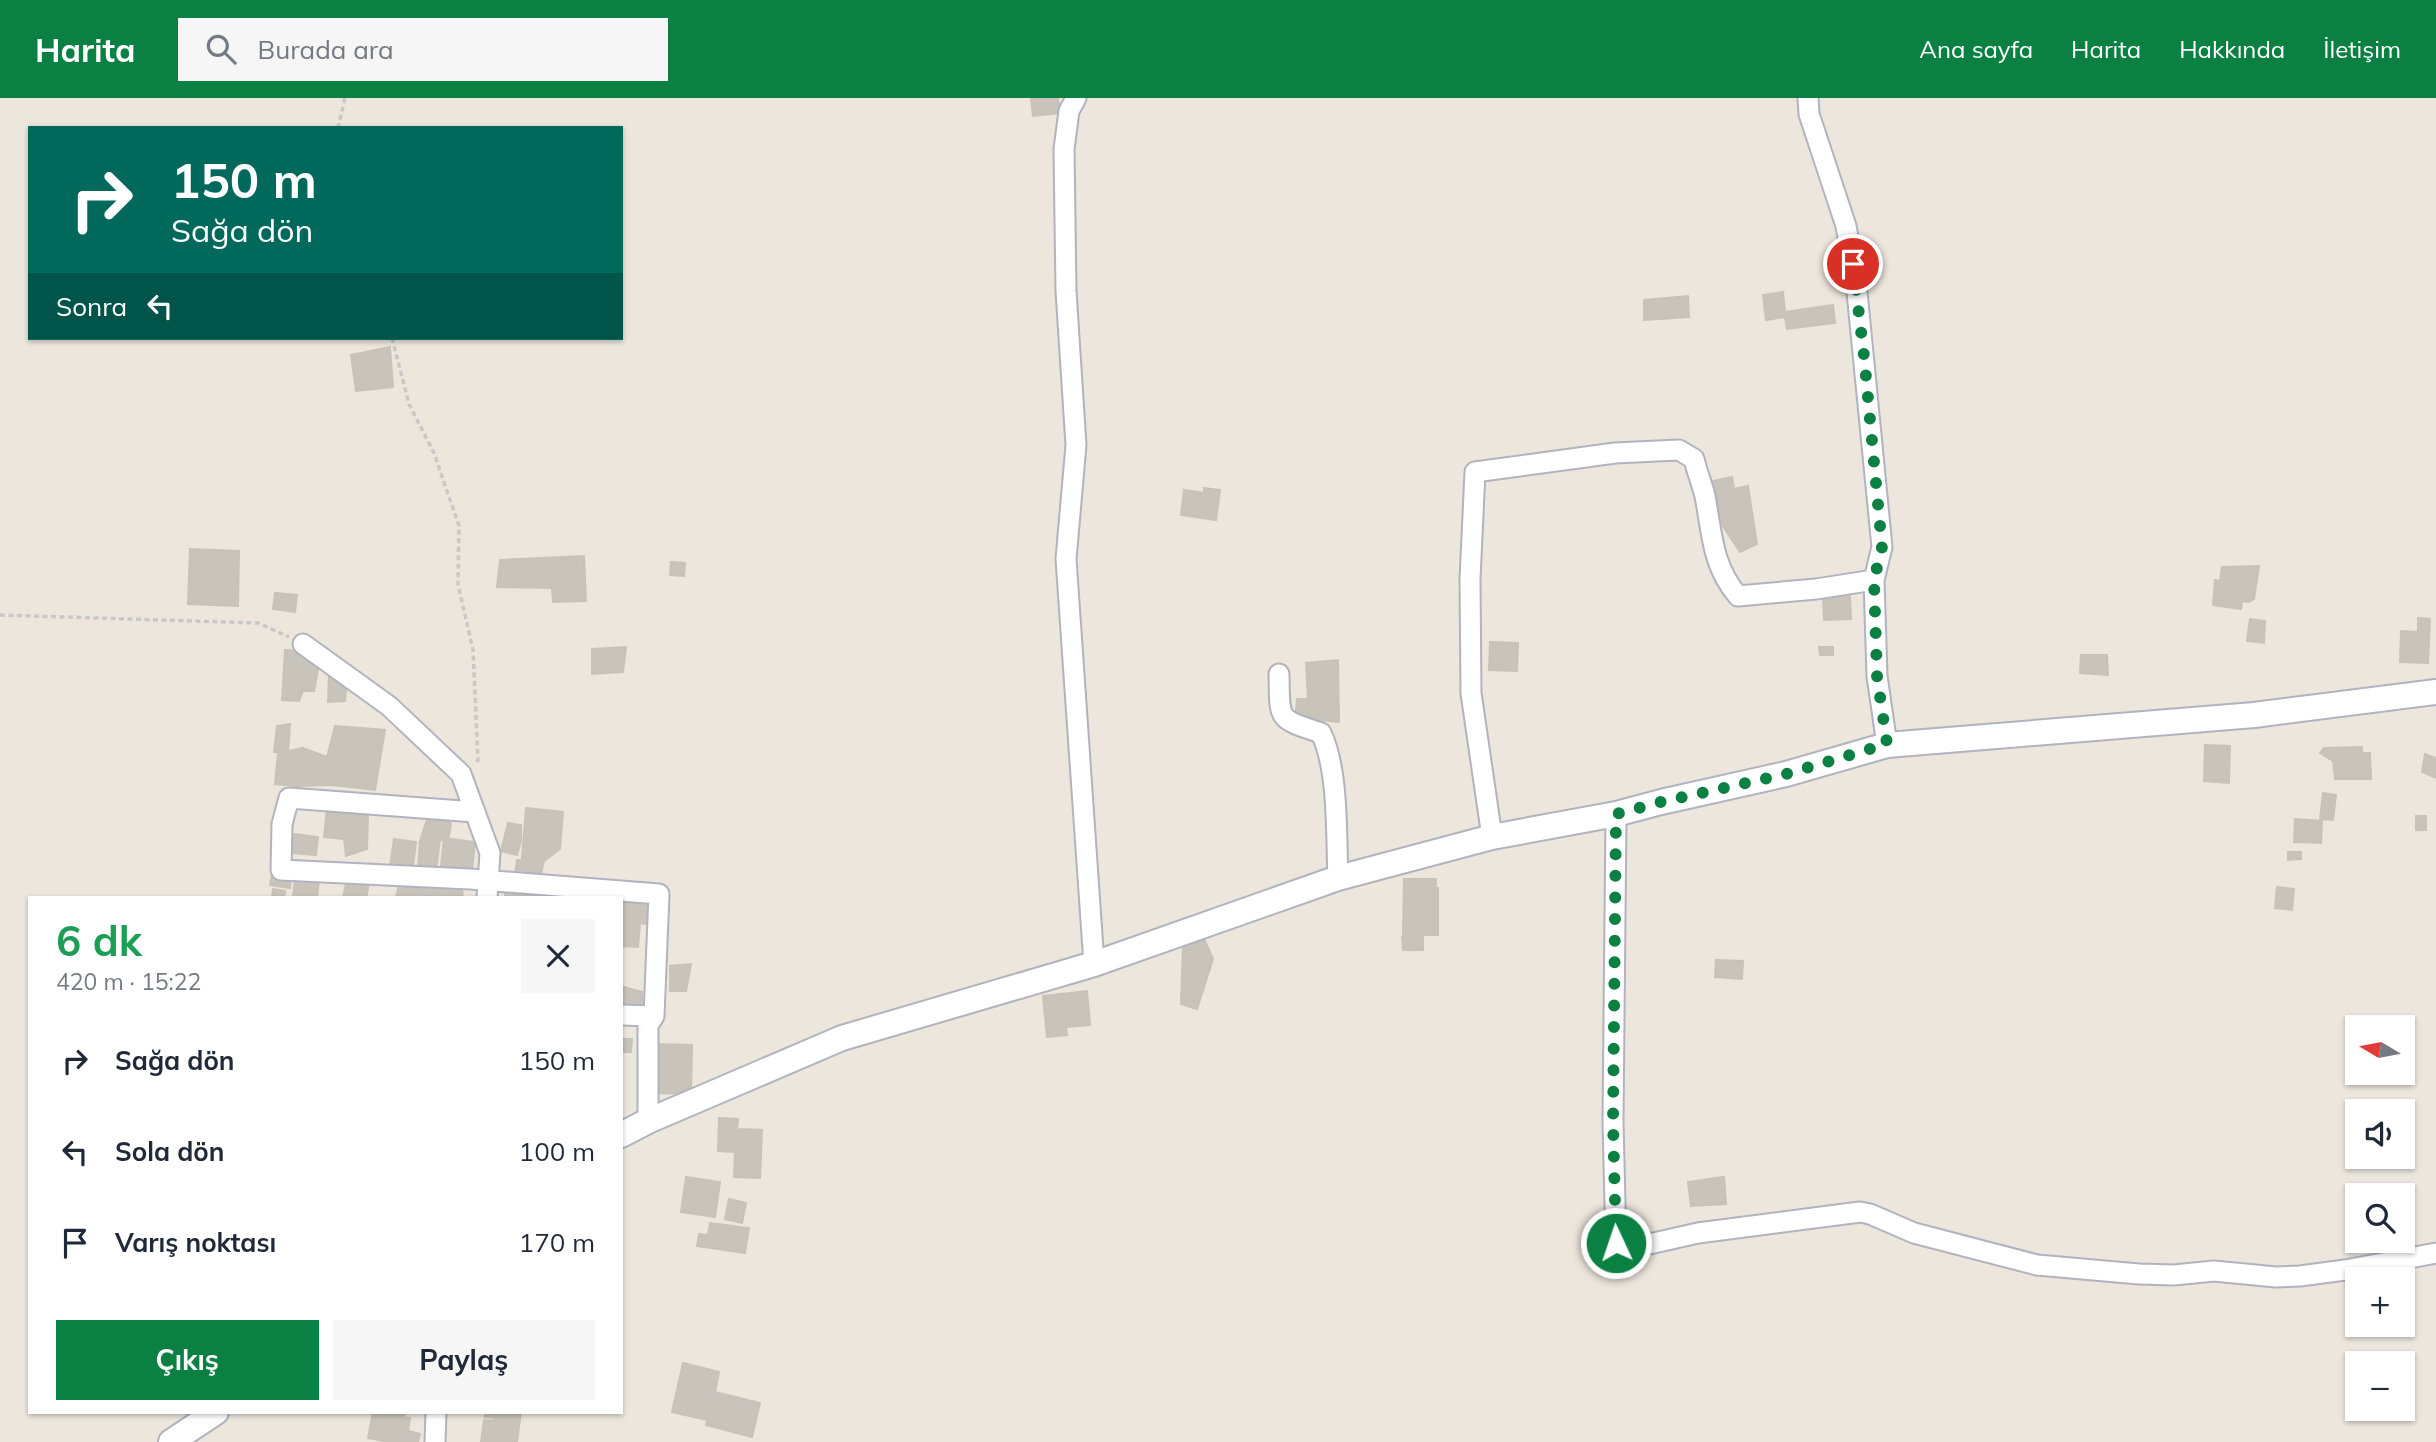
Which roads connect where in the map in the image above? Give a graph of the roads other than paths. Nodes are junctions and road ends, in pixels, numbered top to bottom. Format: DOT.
graph roads {
  1 [pos="1076,98"];
  2 [pos="1808,98"];
  3 [pos="1874,580"];
  4 [pos="303,644"];
  5 [pos="1279,674"];
  6 [pos="2436,692"];
  7 [pos="1887,744"];
  8 [pos="475,812"];
  9 [pos="1616,814"];
  10 [pos="1492,837"];
  11 [pos="1338,878"];
  12 [pos="487,889"];
  13 [pos="1094,964"];
  14 [pos="623,1015"];
  15 [pos="654,1016"];
  16 [pos="648,1121"];
  17 [pos="623,1135"];
  18 [pos="2436,1253"];
  19 [pos="212,1414"];
  20 [pos="436,1414"];
  21 [pos="171,1442"];
  22 [pos="435,1442"];
  1 -- 13 [label="street"];
  2 -- 3 [label="street"];
  3 -- 7 [label="street"];
  3 -- 10 [label="street"];
  4 -- 8 [label="street"];
  5 -- 11 [label="street"];
  6 -- 7 [label="street"];
  7 -- 9 [label="street"];
  8 -- 12 [label="street"];
  8 -- 12 [label="street"];
  9 -- 10 [label="street"];
  9 -- 18 [label="street"];
  10 -- 11 [label="street"];
  11 -- 13 [label="street"];
  12 -- 15 [label="street"];
  13 -- 16 [label="street"];
  14 -- 15 [label="street"];
  15 -- 16 [label="street"];
  16 -- 17 [label="street"];
  19 -- 21 [label="street"];
  20 -- 22 [label="street"];
}
